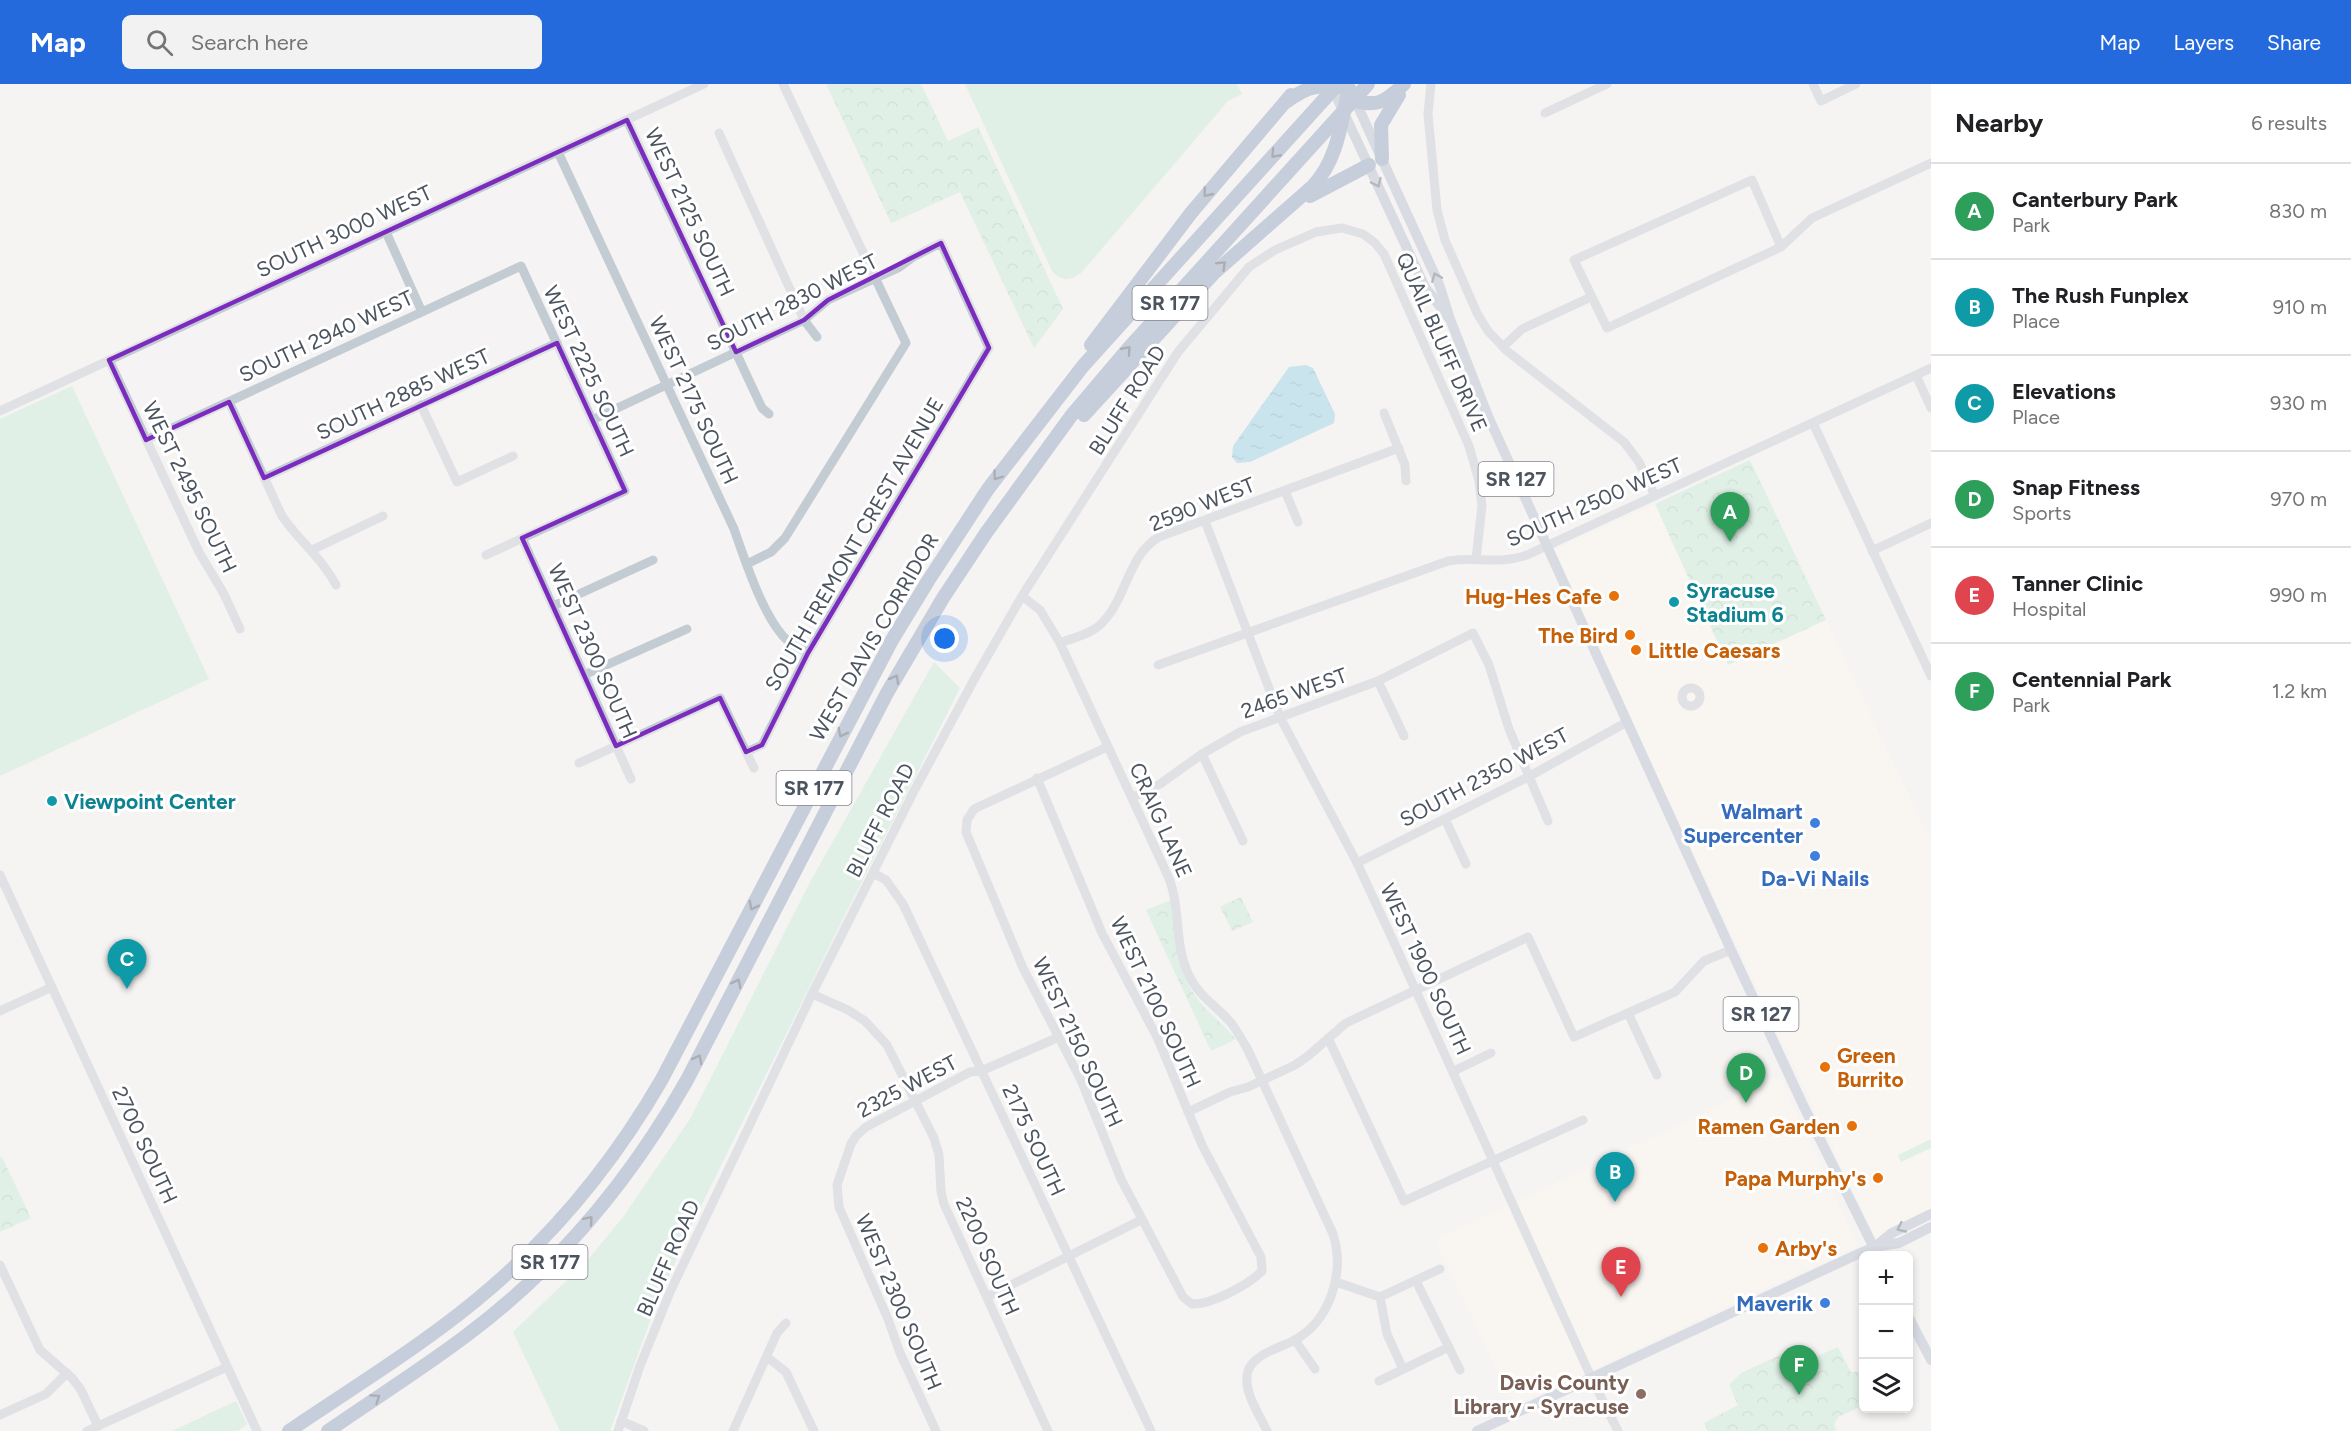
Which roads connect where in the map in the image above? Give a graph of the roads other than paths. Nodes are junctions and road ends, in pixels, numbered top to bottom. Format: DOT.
graph roads {
  1 [pos="704,84"];
  2 [pos="783,84"];
  3 [pos="1300,84"];
  4 [pos="1368,84"];
  5 [pos="1404,84"];
  6 [pos="1431,84"];
  7 [pos="1607,84"];
  8 [pos="1813,84"];
  9 [pos="1856,84"];
  10 [pos="1597,86"];
  11 [pos="1342,92"];
  12 [pos="1286,102"];
  13 [pos="1545,112"];
  14 [pos="627,120"];
  15 [pos="719,134"];
  16 [pos="558,152"];
  17 [pos="1382,159"];
  18 [pos="1931,163"];
  19 [pos="1369,165"];
  20 [pos="1271,222"];
  21 [pos="386,232"];
  22 [pos="1781,247"];
  23 [pos="521,266"];
  24 [pos="1249,267"];
  25 [pos="875,279"];
  26 [pos="1591,297"];
  27 [pos="422,312"];
  28 [pos="1450,319"];
  29 [pos="804,320"];
  30 [pos="817,337"];
  31 [pos="557,343"];
  32 [pos="1503,347"];
  33 [pos="989,348"];
  34 [pos="736,352"];
  35 [pos="109,360"];
  36 [pos="1931,368"];
  37 [pos="1916,375"];
  38 [pos="666,385"];
  39 [pos="228,402"];
  40 [pos="421,405"];
  41 [pos="1931,408"];
  42 [pos="0,411"];
  43 [pos="1384,413"];
  44 [pos="769,414"];
  45 [pos="592,420"];
  46 [pos="1813,423"];
  47 [pos="146,440"];
  48 [pos="1399,448"];
  49 [pos="513,456"];
  50 [pos="1011,457"];
  51 [pos="1025,477"];
  52 [pos="264,478"];
  53 [pos="1406,481"];
  54 [pos="1285,491"];
  55 [pos="1655,496"];
  56 [pos="383,516"];
  57 [pos="1205,521"];
  58 [pos="1298,522"];
  59 [pos="1931,523"];
  60 [pos="522,538"];
  61 [pos="1546,546"];
  62 [pos="312,550"];
  63 [pos="1872,550"];
  64 [pos="486,555"];
  65 [pos="1476,559"];
  66 [pos="653,560"];
  67 [pos="747,564"];
  68 [pos="336,585"];
  69 [pos="1023,596"];
  70 [pos="553,606"];
  71 [pos="240,629"];
  72 [pos="687,629"];
  73 [pos="1248,632"];
  74 [pos="1060,643"];
  75 [pos="808,653"];
  76 [pos="1158,665"];
  77 [pos="584,675"];
  78 [pos="1931,676"];
  79 [pos="1378,681"];
  80 [pos="1280,717"];
  81 [pos="1627,722"];
  82 [pos="1404,736"];
  83 [pos="616,746"];
  84 [pos="1107,747"];
  85 [pos="746,752"];
  86 [pos="1203,754"];
  87 [pos="579,763"];
  88 [pos="754,768"];
  89 [pos="1528,777"];
  90 [pos="1037,778"];
  91 [pos="631,779"];
  92 [pos="1133,797"];
  93 [pos="1445,819"];
  94 [pos="1548,821"];
  95 [pos="1243,841"];
  96 [pos="1357,862"];
  97 [pos="1466,864"];
  98 [pos="873,873"];
  99 [pos="0,875"];
  100 [pos="1731,950"];
  101 [pos="52,987"];
  102 [pos="1417,990"];
  103 [pos="812,994"];
  104 [pos="0,1011"];
  105 [pos="1628,1013"];
  106 [pos="1059,1037"];
  107 [pos="1328,1038"];
  108 [pos="1491,1053"];
  109 [pos="981,1071"];
  110 [pos="1454,1071"];
  111 [pos="1657,1075"];
  112 [pos="1262,1080"];
  113 [pos="914,1100"];
  114 [pos="1188,1112"];
  115 [pos="1583,1120"];
  116 [pos="1493,1160"];
  117 [pos="837,1185"];
  118 [pos="1931,1214"];
  119 [pos="1141,1220"];
  120 [pos="1931,1227"];
  121 [pos="1876,1251"];
  122 [pos="1068,1257"];
  123 [pos="1859,1259"];
  124 [pos="0,1265"];
  125 [pos="1440,1269"];
  126 [pos="1416,1281"];
  127 [pos="1336,1282"];
  128 [pos="987,1297"];
  129 [pos="1380,1297"];
  130 [pos="1192,1305"];
  131 [pos="786,1323"];
  132 [pos="1913,1326"];
  133 [pos="1295,1340"];
  134 [pos="1449,1347"];
  135 [pos="767,1357"];
  136 [pos="1931,1360"];
  137 [pos="227,1367"];
  138 [pos="1315,1369"];
  139 [pos="1403,1369"];
  140 [pos="1460,1370"];
  141 [pos="67,1373"];
  142 [pos="1591,1377"];
  143 [pos="1379,1381"];
  144 [pos="0,1415"];
  145 [pos="621,1421"];
  146 [pos="98,1426"];
  147 [pos="87,1431"];
  148 [pos="257,1431"];
  149 [pos="289,1431"];
  150 [pos="327,1431"];
  151 [pos="618,1431"];
  152 [pos="644,1431"];
  153 [pos="733,1431"];
  154 [pos="813,1431"];
  155 [pos="936,1431"];
  156 [pos="1048,1431"];
  157 [pos="1151,1431"];
  158 [pos="1267,1431"];
  159 [pos="1477,1431"];
  160 [pos="1618,1431"];
  1 -- 14 [label="street, SOUTH 3000 WEST"];
  2 -- 25 [label="street"];
  3 -- 12 [label="highway"];
  51 -- 4 [label="highway, WEST DAVIS CORRIDOR / SR 177, one-way"];
  5 -- 11 [label="highway"];
  5 -- 17 [label="highway"];
  6 -- 32 [label="street"];
  7 -- 10 [label="street"];
  8 -- 9 [label="street"];
  10 -- 13 [label="street"];
  11 -- 12 [label="highway"];
  11 -- 17 [label="main road, SR 127"];
  11 -- 19 [label="main road, SR 127"];
  11 -- 20 [label="highway"];
  11 -- 50 [label="highway, WEST DAVIS CORRIDOR / SR 177, one-way"];
  12 -- 50 [label="highway, one-way"];
  14 -- 16 [label="street, SOUTH 3000 WEST"];
  14 -- 34 [label="street, WEST 2125 SOUTH"];
  15 -- 29 [label="street"];
  16 -- 21 [label="street, SOUTH 3000 WEST"];
  16 -- 38 [label="street, WEST 2175 SOUTH"];
  28 -- 17 [label="main road, SR 127, one-way"];
  18 -- 22 [label="street"];
  19 -- 20 [label="highway"];
  19 -- 28 [label="main road, SR 127, one-way"];
  51 -- 20 [label="highway, one-way"];
  21 -- 27 [label="street"];
  21 -- 35 [label="street, SOUTH 3000 WEST"];
  22 -- 26 [label="street"];
  22 -- 26 [label="street"];
  23 -- 27 [label="street, SOUTH 2940 WEST"];
  23 -- 31 [label="street, WEST 2225 SOUTH"];
  24 -- 65 [label="street, QUAIL BLUFF DRIVE"];
  24 -- 69 [label="street, BLUFF ROAD"];
  25 -- 29 [label="street, SOUTH 2830 WEST"];
  25 -- 33 [label="street, SOUTH 2830 WEST"];
  25 -- 67 [label="street"];
  26 -- 32 [label="street"];
  27 -- 39 [label="street, SOUTH 2940 WEST"];
  28 -- 61 [label="main road, SR 127"];
  29 -- 30 [label="street"];
  29 -- 34 [label="street, SOUTH 2830 WEST"];
  31 -- 40 [label="street, SOUTH 2885 WEST"];
  31 -- 45 [label="street, WEST 2225 SOUTH"];
  32 -- 55 [label="street"];
  33 -- 75 [label="street, SOUTH FREMONT CREST AVENUE"];
  34 -- 38 [label="street, SOUTH 2830 WEST"];
  34 -- 44 [label="street, WEST 2125 SOUTH"];
  35 -- 42 [label="street, SOUTH 3000 WEST"];
  35 -- 47 [label="street, WEST 2495 SOUTH"];
  36 -- 37 [label="street, SOUTH 2500 WEST"];
  37 -- 41 [label="street"];
  37 -- 46 [label="street, SOUTH 2500 WEST"];
  38 -- 45 [label="street, SOUTH 2830 WEST"];
  38 -- 67 [label="street, WEST 2175 SOUTH"];
  39 -- 47 [label="street, SOUTH 2940 WEST"];
  39 -- 52 [label="street"];
  40 -- 49 [label="street"];
  40 -- 52 [label="street, SOUTH 2885 WEST"];
  43 -- 48 [label="street"];
  45 -- 60 [label="street, WEST 2225 SOUTH"];
  46 -- 55 [label="street, SOUTH 2500 WEST"];
  46 -- 63 [label="street"];
  47 -- 71 [label="street, WEST 2495 SOUTH"];
  48 -- 53 [label="street"];
  48 -- 54 [label="street, 2590 WEST"];
  50 -- 149 [label="highway, WEST DAVIS CORRIDOR / SR 177, one-way"];
  150 -- 51 [label="highway, WEST DAVIS CORRIDOR / SR 177, one-way"];
  52 -- 62 [label="street"];
  54 -- 57 [label="street, 2590 WEST"];
  54 -- 58 [label="street"];
  55 -- 61 [label="street, SOUTH 2500 WEST"];
  56 -- 62 [label="street"];
  57 -- 73 [label="street, WEST 1900 SOUTH"];
  57 -- 74 [label="street, 2590 WEST"];
  59 -- 63 [label="street"];
  60 -- 64 [label="street"];
  60 -- 70 [label="street, WEST 2300 SOUTH"];
  61 -- 65 [label="street, SOUTH 2500 WEST"];
  61 -- 81 [label="main road, SR 127"];
  62 -- 68 [label="street"];
  63 -- 78 [label="street"];
  65 -- 73 [label="street, SOUTH 2500 WEST"];
  66 -- 70 [label="street"];
  67 -- 75 [label="street, WEST 2175 SOUTH"];
  69 -- 74 [label="street, CRAIG LANE"];
  69 -- 98 [label="street, BLUFF ROAD"];
  70 -- 77 [label="street, WEST 2300 SOUTH"];
  72 -- 77 [label="street"];
  73 -- 76 [label="street, SOUTH 2500 WEST"];
  73 -- 80 [label="street, WEST 1900 SOUTH"];
  74 -- 84 [label="street, CRAIG LANE"];
  75 -- 85 [label="street, SOUTH FREMONT CREST AVENUE"];
  77 -- 83 [label="street, WEST 2300 SOUTH"];
  79 -- 80 [label="street, 2465 WEST"];
  79 -- 82 [label="street"];
  79 -- 89 [label="street, 2465 WEST"];
  80 -- 86 [label="street, 2465 WEST"];
  80 -- 96 [label="street, WEST 1900 SOUTH"];
  81 -- 89 [label="street, SOUTH 2350 WEST"];
  81 -- 100 [label="main road, SR 127"];
  83 -- 85 [label="street"];
  83 -- 87 [label="street"];
  83 -- 91 [label="street, WEST 2300 SOUTH"];
  84 -- 90 [label="street"];
  84 -- 92 [label="street, CRAIG LANE"];
  85 -- 88 [label="street"];
  86 -- 92 [label="street, 2465 WEST"];
  86 -- 95 [label="street"];
  89 -- 93 [label="street, SOUTH 2350 WEST"];
  89 -- 94 [label="street"];
  90 -- 106 [label="street, WEST 2150 SOUTH"];
  90 -- 114 [label="street, WEST 2100 SOUTH"];
  92 -- 112 [label="street, CRAIG LANE"];
  93 -- 96 [label="street, SOUTH 2350 WEST"];
  93 -- 97 [label="street"];
  96 -- 102 [label="street, WEST 1900 SOUTH"];
  98 -- 103 [label="street, BLUFF ROAD"];
  98 -- 109 [label="street, 2175 SOUTH"];
  99 -- 101 [label="street, 2700 SOUTH"];
  100 -- 105 [label="street"];
  100 -- 121 [label="main road, SR 127"];
  101 -- 104 [label="street"];
  101 -- 137 [label="street, 2700 SOUTH"];
  102 -- 105 [label="street"];
  102 -- 107 [label="street"];
  102 -- 110 [label="street, WEST 1900 SOUTH"];
  103 -- 113 [label="street, 2200 SOUTH"];
  103 -- 145 [label="street, BLUFF ROAD"];
  105 -- 111 [label="street"];
  106 -- 109 [label="street, 2325 WEST"];
  106 -- 119 [label="street, WEST 2150 SOUTH"];
  107 -- 112 [label="street"];
  107 -- 116 [label="street"];
  108 -- 110 [label="street"];
  109 -- 113 [label="street, 2325 WEST"];
  109 -- 122 [label="street, 2175 SOUTH"];
  110 -- 116 [label="street, WEST 1900 SOUTH"];
  112 -- 114 [label="street"];
  112 -- 127 [label="street, CRAIG LANE"];
  113 -- 117 [label="street, 2325 WEST"];
  113 -- 128 [label="street, 2200 SOUTH"];
  114 -- 130 [label="street, WEST 2100 SOUTH"];
  115 -- 116 [label="street"];
  116 -- 142 [label="street, WEST 1900 SOUTH"];
  117 -- 155 [label="street, WEST 2300 SOUTH"];
  118 -- 121 [label="main road, one-way"];
  119 -- 122 [label="street"];
  119 -- 130 [label="street, WEST 2150 SOUTH"];
  120 -- 121 [label="main road"];
  122 -- 128 [label="street"];
  122 -- 157 [label="street, 2175 SOUTH"];
  123 -- 142 [label="main road"];
  124 -- 141 [label="street"];
  125 -- 126 [label="street"];
  126 -- 129 [label="street"];
  126 -- 134 [label="street"];
  127 -- 129 [label="street"];
  127 -- 133 [label="street"];
  128 -- 156 [label="street, 2200 SOUTH"];
  129 -- 139 [label="street"];
  131 -- 135 [label="street"];
  132 -- 136 [label="main road"];
  133 -- 138 [label="street"];
  133 -- 158 [label="street"];
  134 -- 139 [label="street"];
  134 -- 140 [label="street"];
  135 -- 153 [label="street"];
  135 -- 154 [label="street"];
  137 -- 146 [label="street"];
  137 -- 148 [label="street, 2700 SOUTH"];
  139 -- 143 [label="street"];
  141 -- 144 [label="street"];
  141 -- 146 [label="street"];
  142 -- 159 [label="main road"];
  142 -- 160 [label="street, WEST 1900 SOUTH"];
  145 -- 151 [label="street, BLUFF ROAD"];
  145 -- 152 [label="street"];
  146 -- 147 [label="street"];
}
